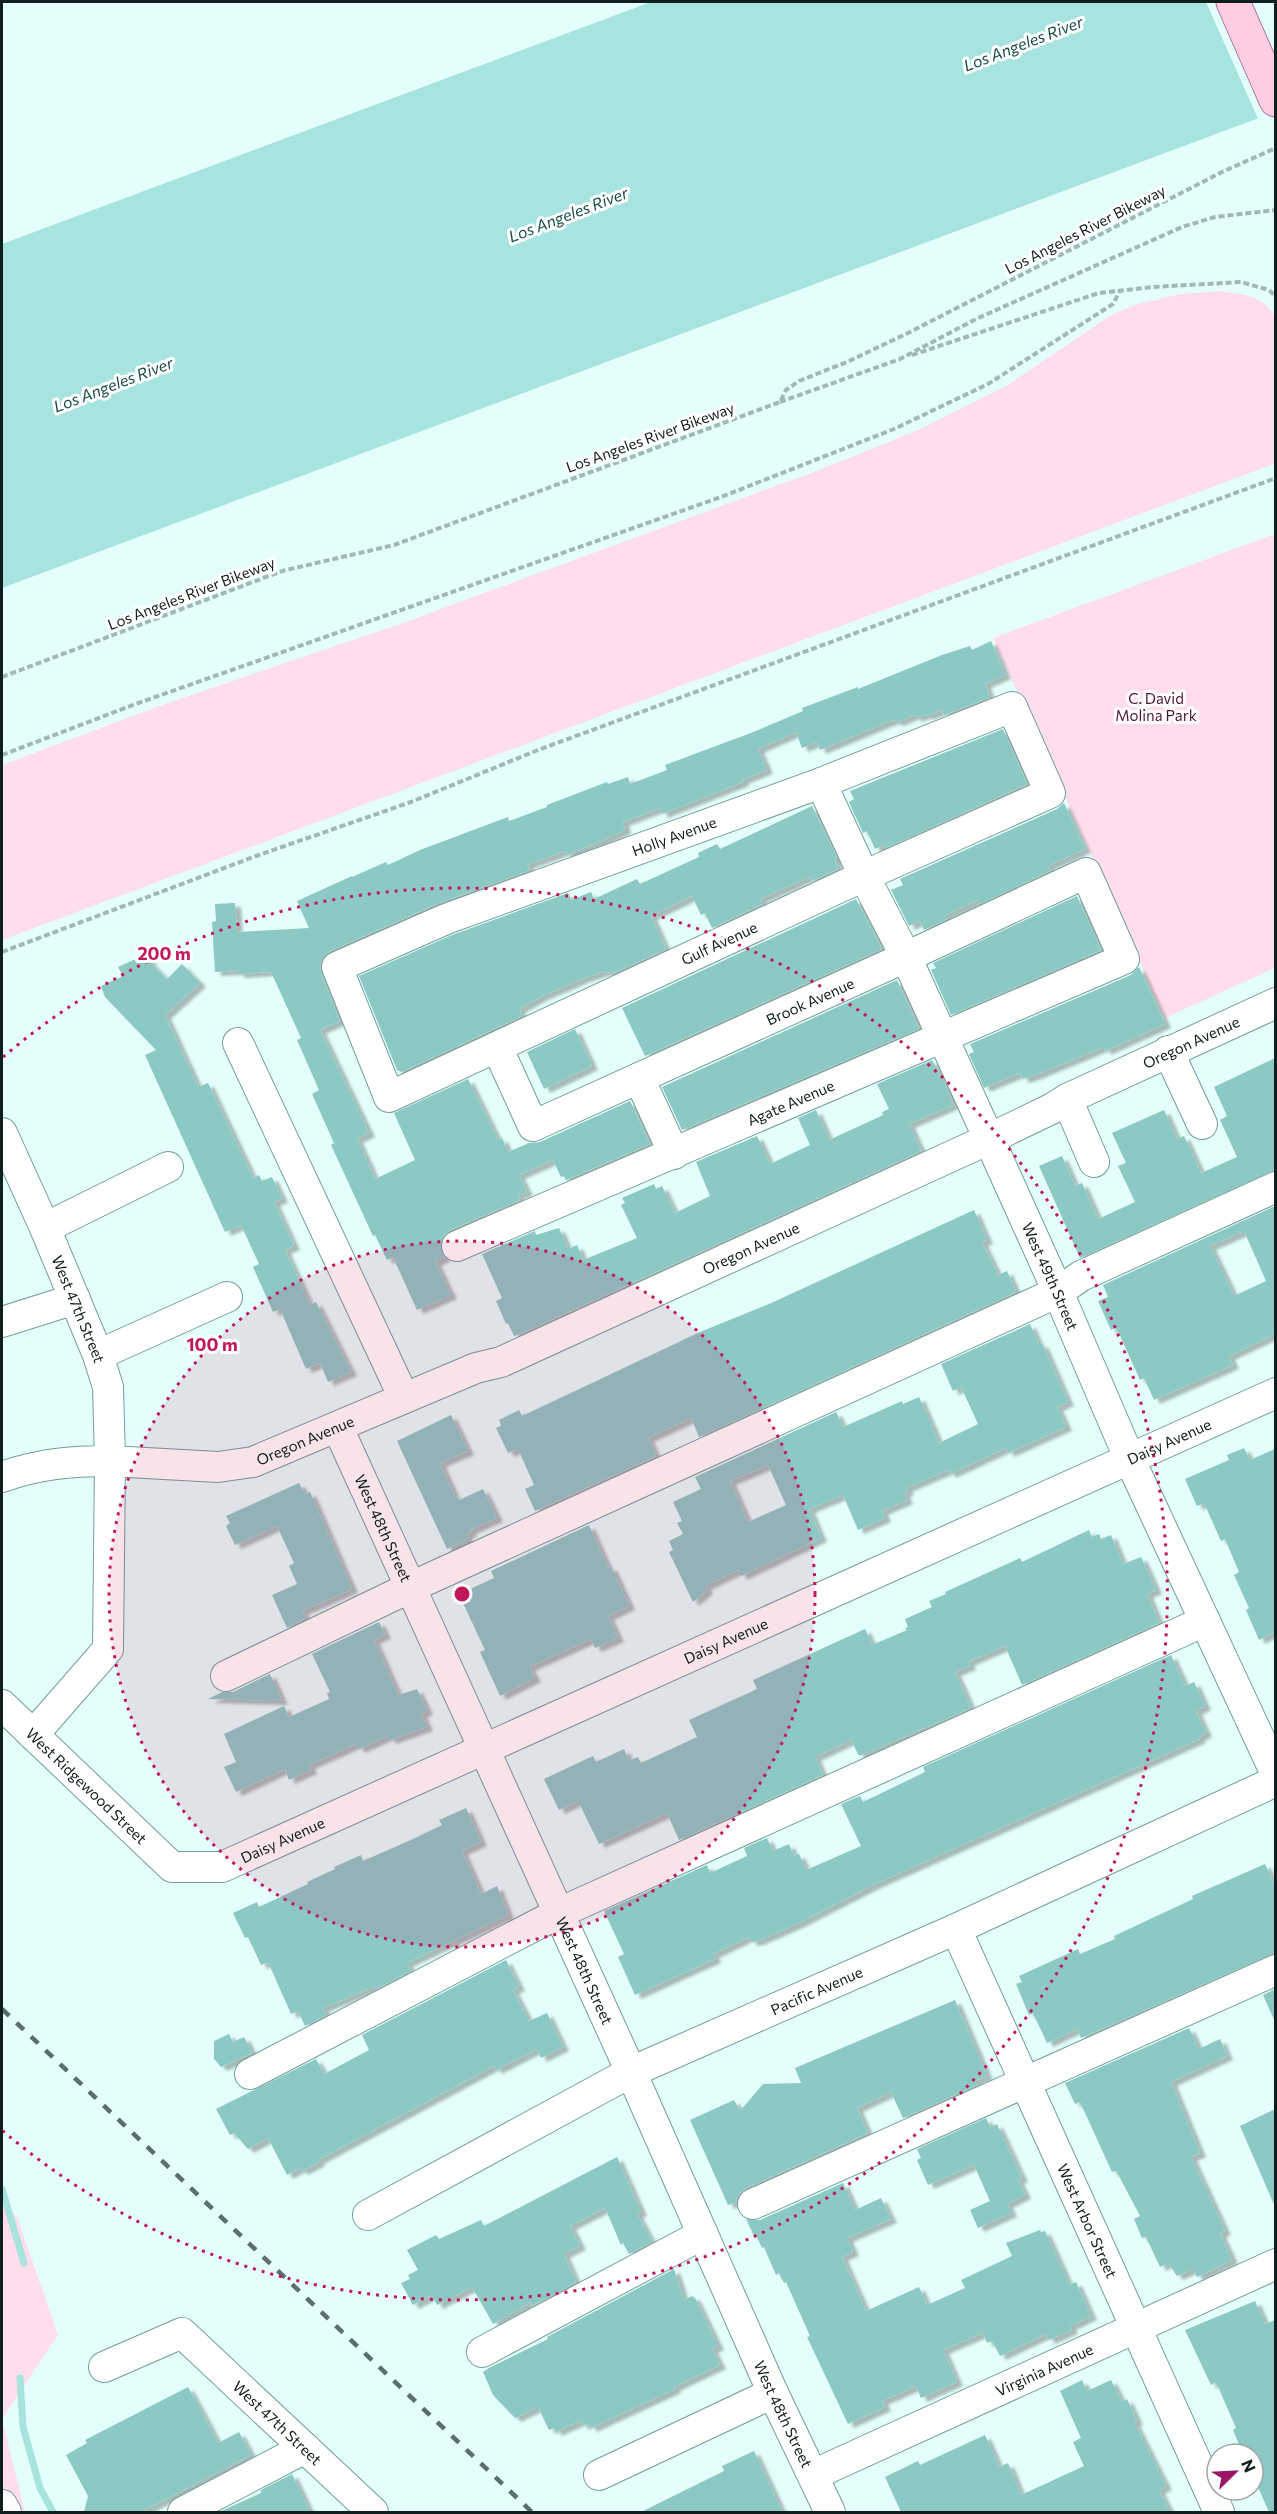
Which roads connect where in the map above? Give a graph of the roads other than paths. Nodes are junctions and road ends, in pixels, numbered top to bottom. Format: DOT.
graph roads {
  1 [pos="1233,2"];
  2 [pos="1275,100"];
  3 [pos="820,783"];
  4 [pos="1050,793"];
  5 [pos="864,876"];
  6 [pos="906,957"];
  7 [pos="1124,959"];
  8 [pos="1275,1003"];
  9 [pos="942,1039"];
  10 [pos="238,1043"];
  11 [pos="496,1047"];
  12 [pos="1168,1051"];
  13 [pos="639,1078"];
  14 [pos="389,1097"];
  15 [pos="1067,1098"];
  16 [pos="1202,1124"];
  17 [pos="2,1132"];
  18 [pos="989,1139"];
  19 [pos="674,1154"];
  20 [pos="1094,1162"];
  21 [pos="168,1167"];
  22 [pos="8,1168"];
  23 [pos="1275,1186"];
  24 [pos="45,1228"];
  25 [pos="458,1246"];
  26 [pos="1058,1292"];
  27 [pos="227,1297"];
  28 [pos="75,1299"];
  29 [pos="2,1322"];
  30 [pos="98,1355"];
  31 [pos="1275,1393"];
  32 [pos="404,1398"];
  33 [pos="338,1428"];
  34 [pos="1130,1460"];
  35 [pos="110,1461"];
  36 [pos="2,1477"];
  37 [pos="411,1587"];
  38 [pos="1204,1621"];
  39 [pos="226,1676"];
  40 [pos="2,1705"];
  41 [pos="33,1735"];
  42 [pos="485,1749"];
  43 [pos="1275,1774"];
  44 [pos="1275,1781"];
  45 [pos="172,1867"];
  46 [pos="559,1913"];
  47 [pos="956,1929"];
  48 [pos="1275,1970"];
  49 [pos="631,2072"];
  50 [pos="250,2074"];
  51 [pos="1024,2081"];
  52 [pos="753,2205"];
  53 [pos="368,2215"];
  54 [pos="703,2234"];
  55 [pos="1275,2264"];
  56 [pos="1136,2329"];
  57 [pos="482,2352"];
  58 [pos="104,2367"];
  59 [pos="773,2393"];
  60 [pos="305,2448"];
  61 [pos="599,2475"];
  62 [pos="813,2475"];
  63 [pos="2,2505"];
  64 [pos="6,2512"];
  65 [pos="183,2512"];
  66 [pos="374,2512"];
  67 [pos="830,2512"];
  68 [pos="1219,2512"];
  1 -- 2 [label="main road"];
  3 -- 4 [label="street, Holly Avenue"];
  3 -- 5 [label="street, West 49th Street"];
  3 -- 14 [label="street, Holly Avenue"];
  4 -- 5 [label="street, Gulf Avenue"];
  5 -- 6 [label="street, West 49th Street"];
  5 -- 11 [label="street, Gulf Avenue"];
  6 -- 7 [label="street, Brook Avenue"];
  6 -- 9 [label="street, West 49th Street"];
  6 -- 13 [label="street, Brook Avenue"];
  7 -- 9 [label="street, Agate Avenue"];
  8 -- 12 [label="street, Oregon Avenue"];
  9 -- 18 [label="street, West 49th Street"];
  9 -- 19 [label="street, Agate Avenue"];
  10 -- 32 [label="street"];
  11 -- 13 [label="street, Brook Avenue"];
  11 -- 14 [label="street, Gulf Avenue"];
  12 -- 15 [label="street, Oregon Avenue"];
  12 -- 16 [label="street"];
  13 -- 19 [label="street"];
  15 -- 18 [label="street, Oregon Avenue"];
  15 -- 20 [label="street"];
  17 -- 22 [label="street, West 47th Street"];
  18 -- 26 [label="street, West 49th Street"];
  18 -- 32 [label="street, Oregon Avenue"];
  19 -- 25 [label="street, Agate Avenue"];
  21 -- 24 [label="street"];
  22 -- 24 [label="street, West 47th Street"];
  23 -- 26 [label="street"];
  24 -- 28 [label="street, West 47th Street"];
  26 -- 34 [label="street, West 49th Street"];
  26 -- 37 [label="street"];
  27 -- 30 [label="street"];
  28 -- 29 [label="street"];
  28 -- 30 [label="street, West 47th Street"];
  30 -- 35 [label="street, West 47th Street"];
  31 -- 34 [label="street, Daisy Avenue"];
  32 -- 33 [label="street, Oregon Avenue"];
  33 -- 35 [label="street, Oregon Avenue"];
  33 -- 37 [label="street, West 48th Street"];
  34 -- 38 [label="street, West 49th Street"];
  34 -- 42 [label="street, Daisy Avenue"];
  35 -- 36 [label="street, Oregon Avenue"];
  35 -- 41 [label="street, West 47th Street"];
  37 -- 39 [label="street"];
  37 -- 42 [label="street, West 48th Street"];
  38 -- 43 [label="street, West 49th Street"];
  38 -- 46 [label="street"];
  40 -- 41 [label="street, West Ridgewood Street"];
  41 -- 45 [label="street, West Ridgewood Street"];
  42 -- 45 [label="street, Daisy Avenue"];
  42 -- 46 [label="street, West 48th Street"];
  44 -- 47 [label="street, Pacific Avenue"];
  46 -- 49 [label="street, West 48th Street"];
  46 -- 50 [label="street"];
  47 -- 49 [label="street, Pacific Avenue"];
  47 -- 51 [label="street, West Arbor Street"];
  48 -- 51 [label="street"];
  49 -- 53 [label="street, Pacific Avenue"];
  49 -- 54 [label="street, West 48th Street"];
  51 -- 52 [label="street"];
  51 -- 56 [label="street, West Arbor Street"];
  54 -- 57 [label="street"];
  54 -- 59 [label="street, West 48th Street"];
  55 -- 56 [label="street, Virginia Avenue"];
  56 -- 62 [label="street, Virginia Avenue"];
  56 -- 68 [label="street, West Arbor Street"];
  58 -- 60 [label="street, West 47th Street"];
  59 -- 61 [label="street"];
  59 -- 62 [label="street, West 48th Street"];
  60 -- 65 [label="street"];
  60 -- 66 [label="street, West 47th Street"];
  62 -- 67 [label="street, West 48th Street"];
  63 -- 64 [label="street"];
}
